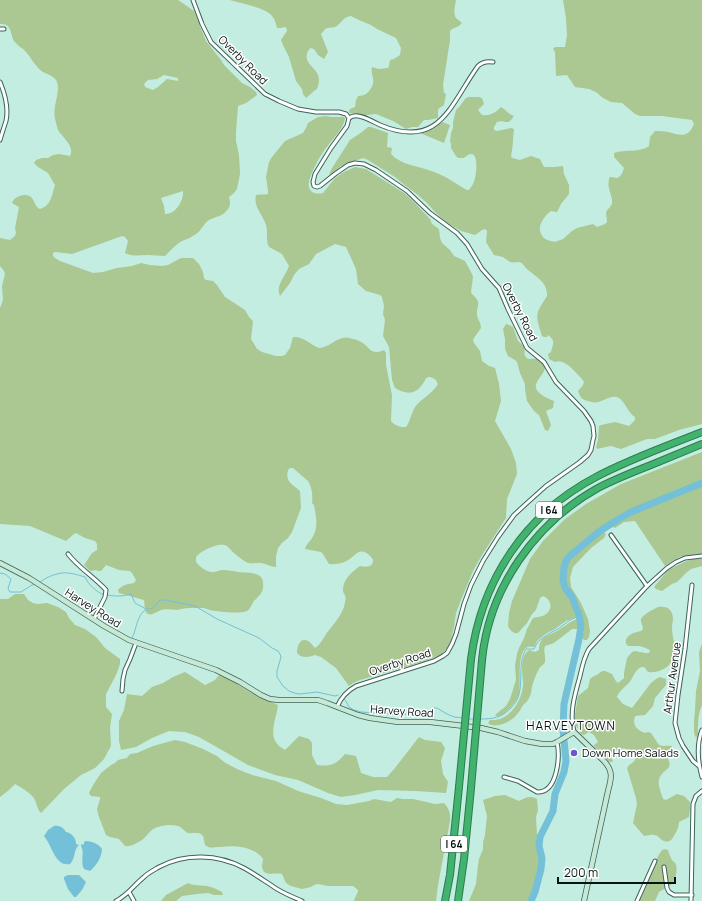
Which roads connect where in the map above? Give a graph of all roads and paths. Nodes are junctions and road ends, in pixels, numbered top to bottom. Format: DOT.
graph roads {
  1 [pos="193,0"];
  2 [pos="493,62"];
  3 [pos="0,82"];
  4 [pos="349,118"];
  5 [pos="0,140"];
  6 [pos="702,432"];
  7 [pos="702,444"];
  8 [pos="611,535"];
  9 [pos="68,554"];
  10 [pos="702,556"];
  11 [pos="0,563"];
  12 [pos="692,585"];
  13 [pos="647,586"];
  14 [pos="94,619"];
  15 [pos="136,643"];
  16 [pos="122,692"];
  17 [pos="337,706"];
  18 [pos="702,730"];
  19 [pos="574,732"];
  20 [pos="558,741"];
  21 [pos="699,766"];
  22 [pos="504,777"];
  23 [pos="702,777"];
  24 [pos="702,791"];
  25 [pos="655,860"];
  26 [pos="664,867"];
  27 [pos="129,892"];
  28 [pos="692,895"];
  29 [pos="116,901"];
  30 [pos="134,901"];
  31 [pos="302,901"];
  32 [pos="445,901"];
  33 [pos="458,901"];
  34 [pos="584,901"];
  35 [pos="637,901"];
  36 [pos="691,901"];
  1 -- 4 [label="street, Overby Road"];
  2 -- 4 [label="street, Overby Road"];
  3 -- 5 [label="street"];
  4 -- 17 [label="street, Overby Road"];
  6 -- 32 [label="highway, I 64, bridge"];
  7 -- 33 [label="highway, I 64, bridge"];
  8 -- 13 [label="street"];
  9 -- 14 [label="street"];
  10 -- 13 [label="street"];
  11 -- 14 [label="street, Harvey Road"];
  12 -- 21 [label="street, Arthur Avenue"];
  13 -- 19 [label="street"];
  14 -- 15 [label="street, Harvey Road"];
  15 -- 16 [label="street"];
  15 -- 17 [label="street, Harvey Road"];
  17 -- 20 [label="street, Harvey Road"];
  18 -- 21 [label="street"];
  19 -- 20 [label="street"];
  19 -- 34 [label="street"];
  20 -- 22 [label="street"];
  21 -- 23 [label="street"];
  24 -- 28 [label="street"];
  25 -- 35 [label="street"];
  26 -- 28 [label="street"];
  27 -- 29 [label="street"];
  27 -- 30 [label="street"];
  27 -- 31 [label="street"];
  28 -- 36 [label="street"];
}
